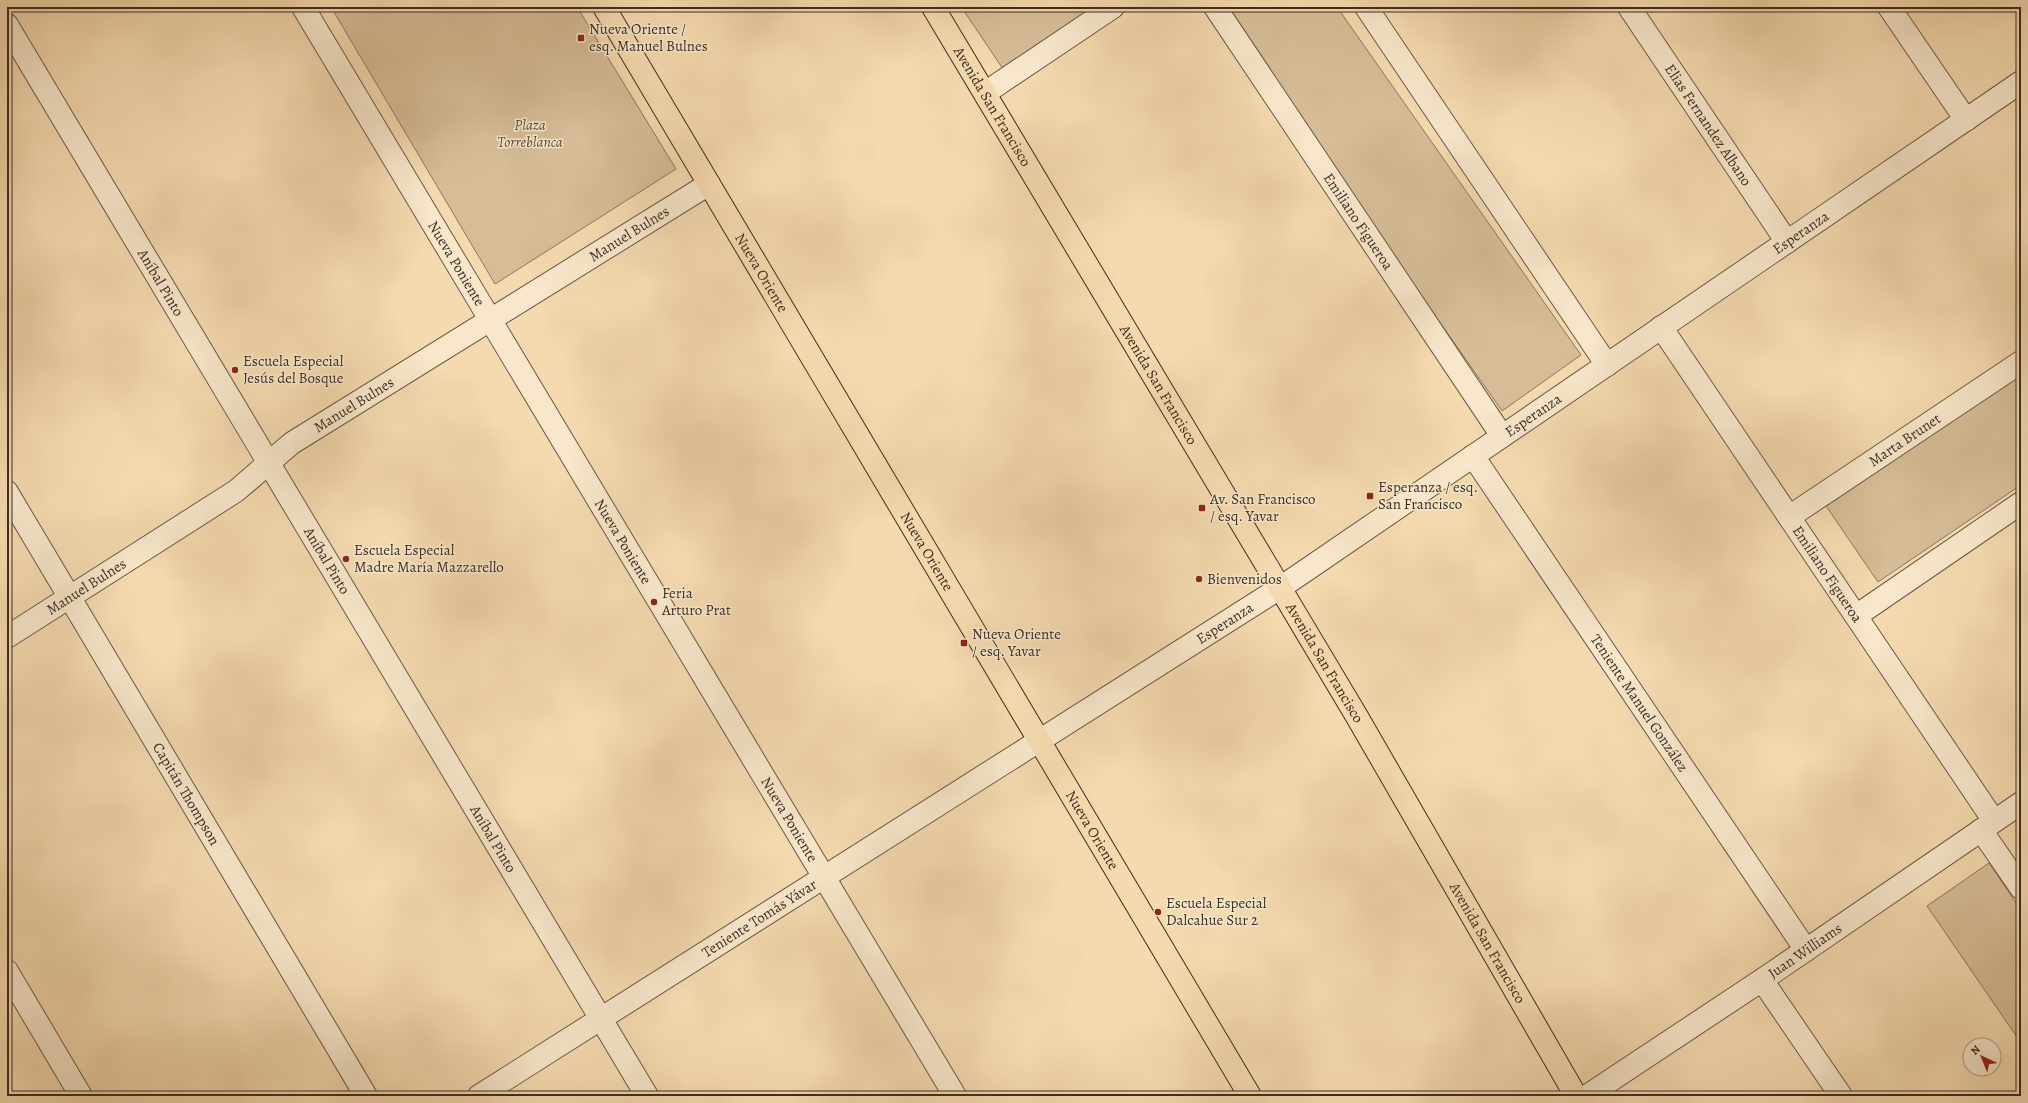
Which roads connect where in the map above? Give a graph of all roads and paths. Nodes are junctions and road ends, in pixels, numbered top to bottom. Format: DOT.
graph roads {
  1 [pos="303,7"];
  2 [pos="604,7"];
  3 [pos="1113,7"];
  4 [pos="1215,7"];
  5 [pos="1366,7"];
  6 [pos="1629,7"];
  7 [pos="1889,7"];
  8 [pos="940,10"];
  9 [pos="7,25"];
  10 [pos="2021,82"];
  11 [pos="985,93"];
  12 [pos="1966,120"];
  13 [pos="709,184"];
  14 [pos="1787,242"];
  15 [pos="491,320"];
  16 [pos="1661,327"];
  17 [pos="2021,362"];
  18 [pos="1607,365"];
  19 [pos="1502,436"];
  20 [pos="1473,456"];
  21 [pos="269,463"];
  22 [pos="7,492"];
  23 [pos="2021,503"];
  24 [pos="1789,517"];
  25 [pos="1280,588"];
  26 [pos="69,597"];
  27 [pos="1856,616"];
  28 [pos="7,637"];
  29 [pos="1039,740"];
  30 [pos="2021,803"];
  31 [pos="1988,826"];
  32 [pos="824,877"];
  33 [pos="2021,888"];
  34 [pos="1806,950"];
  35 [pos="7,972"];
  36 [pos="1762,980"];
  37 [pos="600,1019"];
  38 [pos="81,1096"];
  39 [pos="366,1096"];
  40 [pos="478,1096"];
  41 [pos="647,1096"];
  42 [pos="955,1096"];
  43 [pos="1250,1096"];
  44 [pos="1576,1096"];
  45 [pos="1587,1096"];
  46 [pos="1842,1096"];
  1 -- 15 [label="street, Nueva Poniente"];
  2 -- 13 [label="main road, Nueva Oriente"];
  3 -- 11 [label="street"];
  4 -- 19 [label="street, Emiliano Figueroa"];
  5 -- 18 [label="street"];
  6 -- 14 [label="street, Elias Fernandez Albano"];
  7 -- 12 [label="street"];
  8 -- 11 [label="main road, Avenida San Francisco"];
  9 -- 21 [label="street, Aníbal Pinto"];
  10 -- 12 [label="street, Esperanza"];
  11 -- 25 [label="main road, Avenida San Francisco"];
  12 -- 14 [label="street, Esperanza"];
  13 -- 15 [label="street, Manuel Bulnes"];
  13 -- 29 [label="main road, Nueva Oriente"];
  14 -- 16 [label="street, Esperanza"];
  15 -- 21 [label="street, Manuel Bulnes"];
  15 -- 32 [label="street, Nueva Poniente"];
  16 -- 18 [label="street, Esperanza"];
  16 -- 24 [label="street, Emiliano Figueroa"];
  17 -- 24 [label="street, Marta Brunet"];
  18 -- 19 [label="street, Esperanza"];
  19 -- 20 [label="street, Esperanza"];
  20 -- 25 [label="street, Esperanza"];
  20 -- 34 [label="street, Teniente Manuel González"];
  21 -- 26 [label="street, Manuel Bulnes"];
  21 -- 37 [label="street, Aníbal Pinto"];
  22 -- 26 [label="street, Capitán Thompson"];
  23 -- 27 [label="street"];
  24 -- 27 [label="street, Emiliano Figueroa"];
  25 -- 29 [label="street, Esperanza"];
  25 -- 44 [label="main road, Avenida San Francisco"];
  26 -- 28 [label="street, Manuel Bulnes"];
  26 -- 39 [label="street, Capitán Thompson"];
  27 -- 31 [label="street, Emiliano Figueroa"];
  29 -- 32 [label="street, Teniente Tomás Yávar"];
  29 -- 43 [label="main road, Nueva Oriente"];
  30 -- 31 [label="street, Juan Williams"];
  31 -- 33 [label="street, Emiliano Figueroa"];
  31 -- 34 [label="street, Juan Williams"];
  32 -- 37 [label="street, Teniente Tomás Yávar"];
  32 -- 42 [label="street, Nueva Poniente"];
  34 -- 36 [label="street, Juan Williams"];
  35 -- 38 [label="street"];
  36 -- 45 [label="street, Juan Williams"];
  36 -- 46 [label="street"];
  37 -- 40 [label="street, Teniente Tomás Yávar"];
  37 -- 41 [label="street, Aníbal Pinto"];
}
